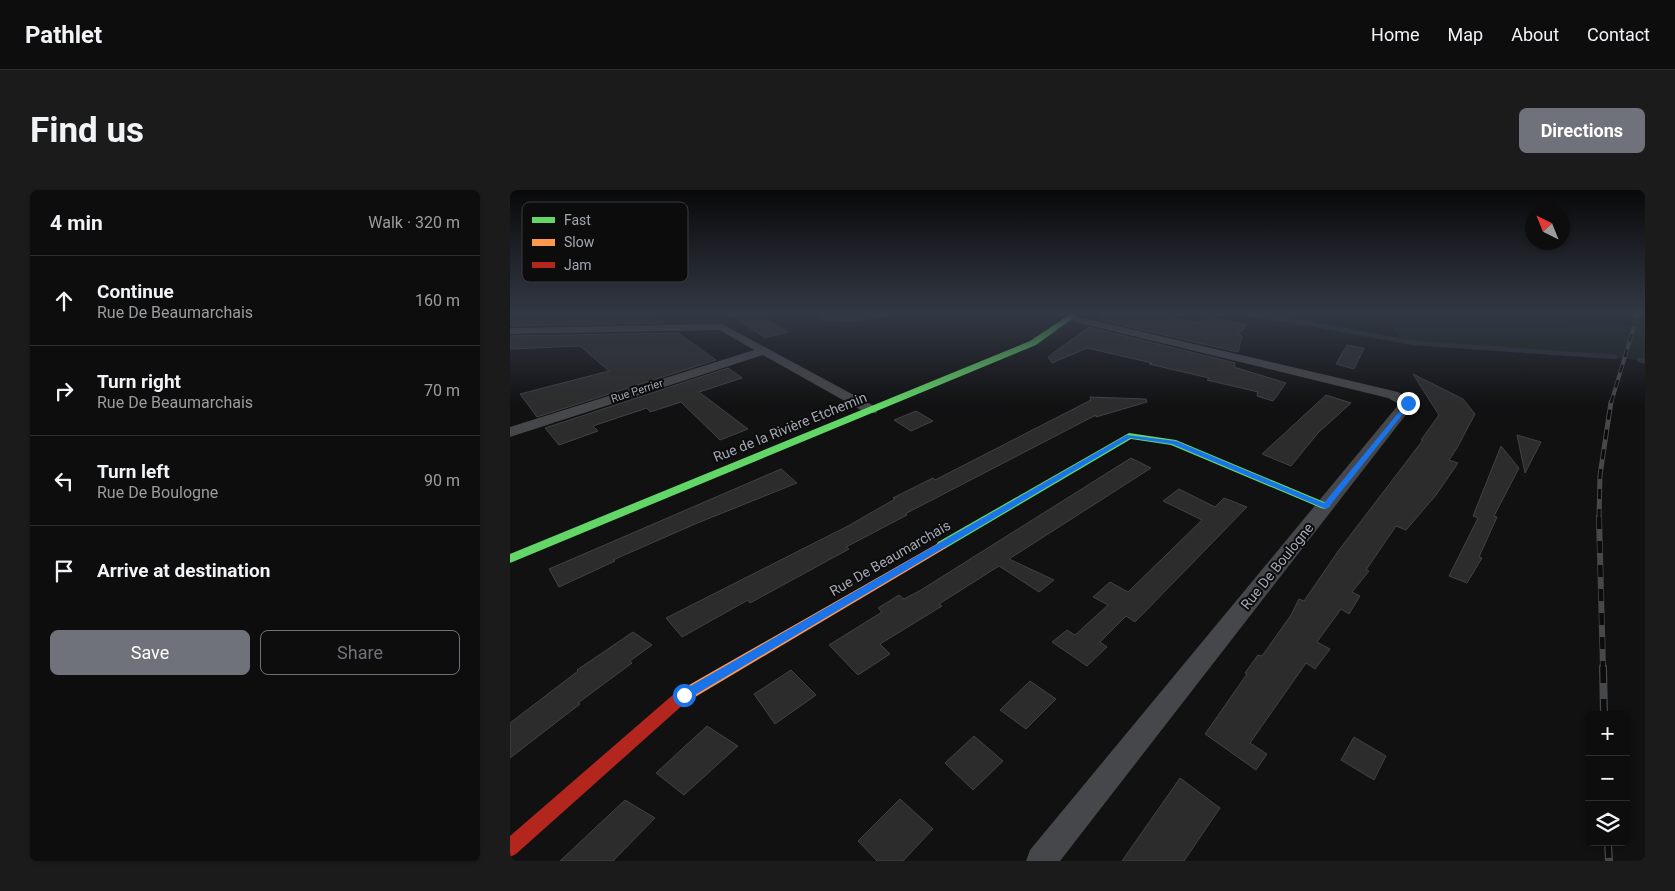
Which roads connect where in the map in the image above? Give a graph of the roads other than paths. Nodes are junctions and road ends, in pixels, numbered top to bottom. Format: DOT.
graph roads {
  1 [pos="752,344"];
  2 [pos="1030,344"];
  3 [pos="1188,344"];
  4 [pos="763,351"];
  5 [pos="871,410"];
  6 [pos="510,432"];
  7 [pos="1326,506"];
  8 [pos="510,559"];
  9 [pos="510,848"];
  10 [pos="1041,861"];
  1 -- 4 [label="street"];
  2 -- 5 [label="street, Rue de la Rivière Etchemin"];
  3 -- 7 [label="street, Rue De Boulogne"];
  4 -- 5 [label="street"];
  4 -- 6 [label="street, Rue Perrier"];
  5 -- 8 [label="street, Rue de la Rivière Etchemin"];
  7 -- 9 [label="street, Rue De Beaumarchais"];
  7 -- 10 [label="street, Rue De Boulogne"];
}
